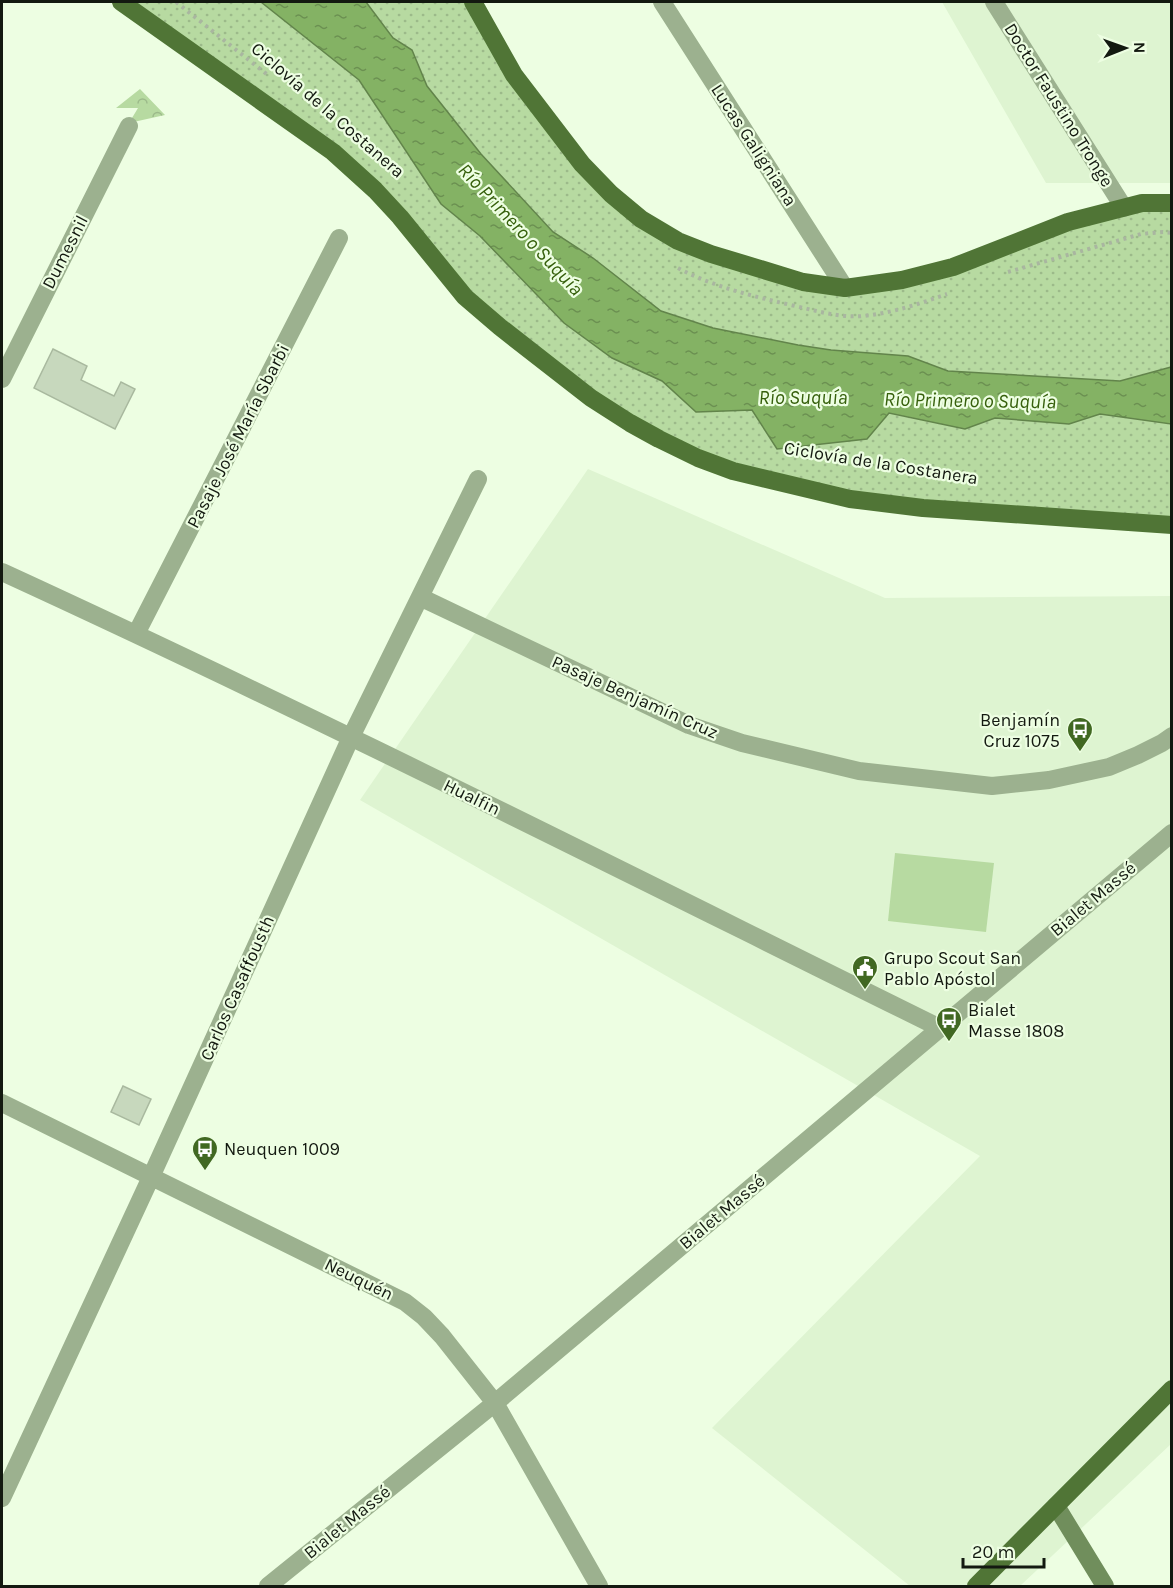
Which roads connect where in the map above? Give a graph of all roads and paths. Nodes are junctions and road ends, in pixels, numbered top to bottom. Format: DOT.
graph roads {
  1 [pos="121,2"];
  2 [pos="176,2"];
  3 [pos="473,2"];
  4 [pos="662,2"];
  5 [pos="994,2"];
  6 [pos="274,81"];
  7 [pos="129,126"];
  8 [pos="1172,203"];
  9 [pos="1124,208"];
  10 [pos="1172,233"];
  11 [pos="339,238"];
  12 [pos="675,266"];
  13 [pos="1003,274"];
  14 [pos="845,288"];
  15 [pos="950,293"];
  16 [pos="2,379"];
  17 [pos="478,479"];
  18 [pos="1172,525"];
  19 [pos="2,572"];
  20 [pos="422,598"];
  21 [pos="136,634"];
  22 [pos="1172,736"];
  23 [pos="351,737"];
  24 [pos="1172,833"];
  25 [pos="940,1028"];
  26 [pos="2,1103"];
  27 [pos="151,1178"];
  28 [pos="1172,1389"];
  29 [pos="495,1403"];
  30 [pos="2,1498"];
  31 [pos="1056,1506"];
  32 [pos="268,1587"];
  33 [pos="599,1587"];
  34 [pos="976,1587"];
  35 [pos="1105,1587"];
  1 -- 18 [label="main road"];
  2 -- 6 [label="path, Ciclovía de la Costanera"];
  3 -- 14 [label="main road"];
  4 -- 14 [label="street, Lucas Galigniana"];
  5 -- 9 [label="street, Doctor Faustino Tronge"];
  7 -- 16 [label="street, Dumesnil"];
  8 -- 9 [label="main road"];
  9 -- 14 [label="main road"];
  10 -- 13 [label="path"];
  11 -- 21 [label="street, Pasaje José María Sbarbi"];
  12 -- 15 [label="path"];
  17 -- 20 [label="street, Carlos Casaffousth"];
  19 -- 21 [label="street, Hualfin"];
  20 -- 22 [label="street, Pasaje Benjamín Cruz"];
  20 -- 23 [label="street, Carlos Casaffousth"];
  21 -- 23 [label="street, Hualfin"];
  23 -- 25 [label="street, Hualfin"];
  23 -- 27 [label="street, Carlos Casaffousth"];
  24 -- 25 [label="street, Bialet Massé"];
  25 -- 29 [label="street, Bialet Massé"];
  26 -- 27 [label="street, Neuquén"];
  27 -- 29 [label="street, Neuquén"];
  27 -- 30 [label="street, Carlos Casaffousth"];
  28 -- 31 [label="main road"];
  29 -- 32 [label="street, Bialet Massé"];
  29 -- 33 [label="street, Neuquén"];
  31 -- 34 [label="main road"];
  31 -- 35 [label="main road"];
}
